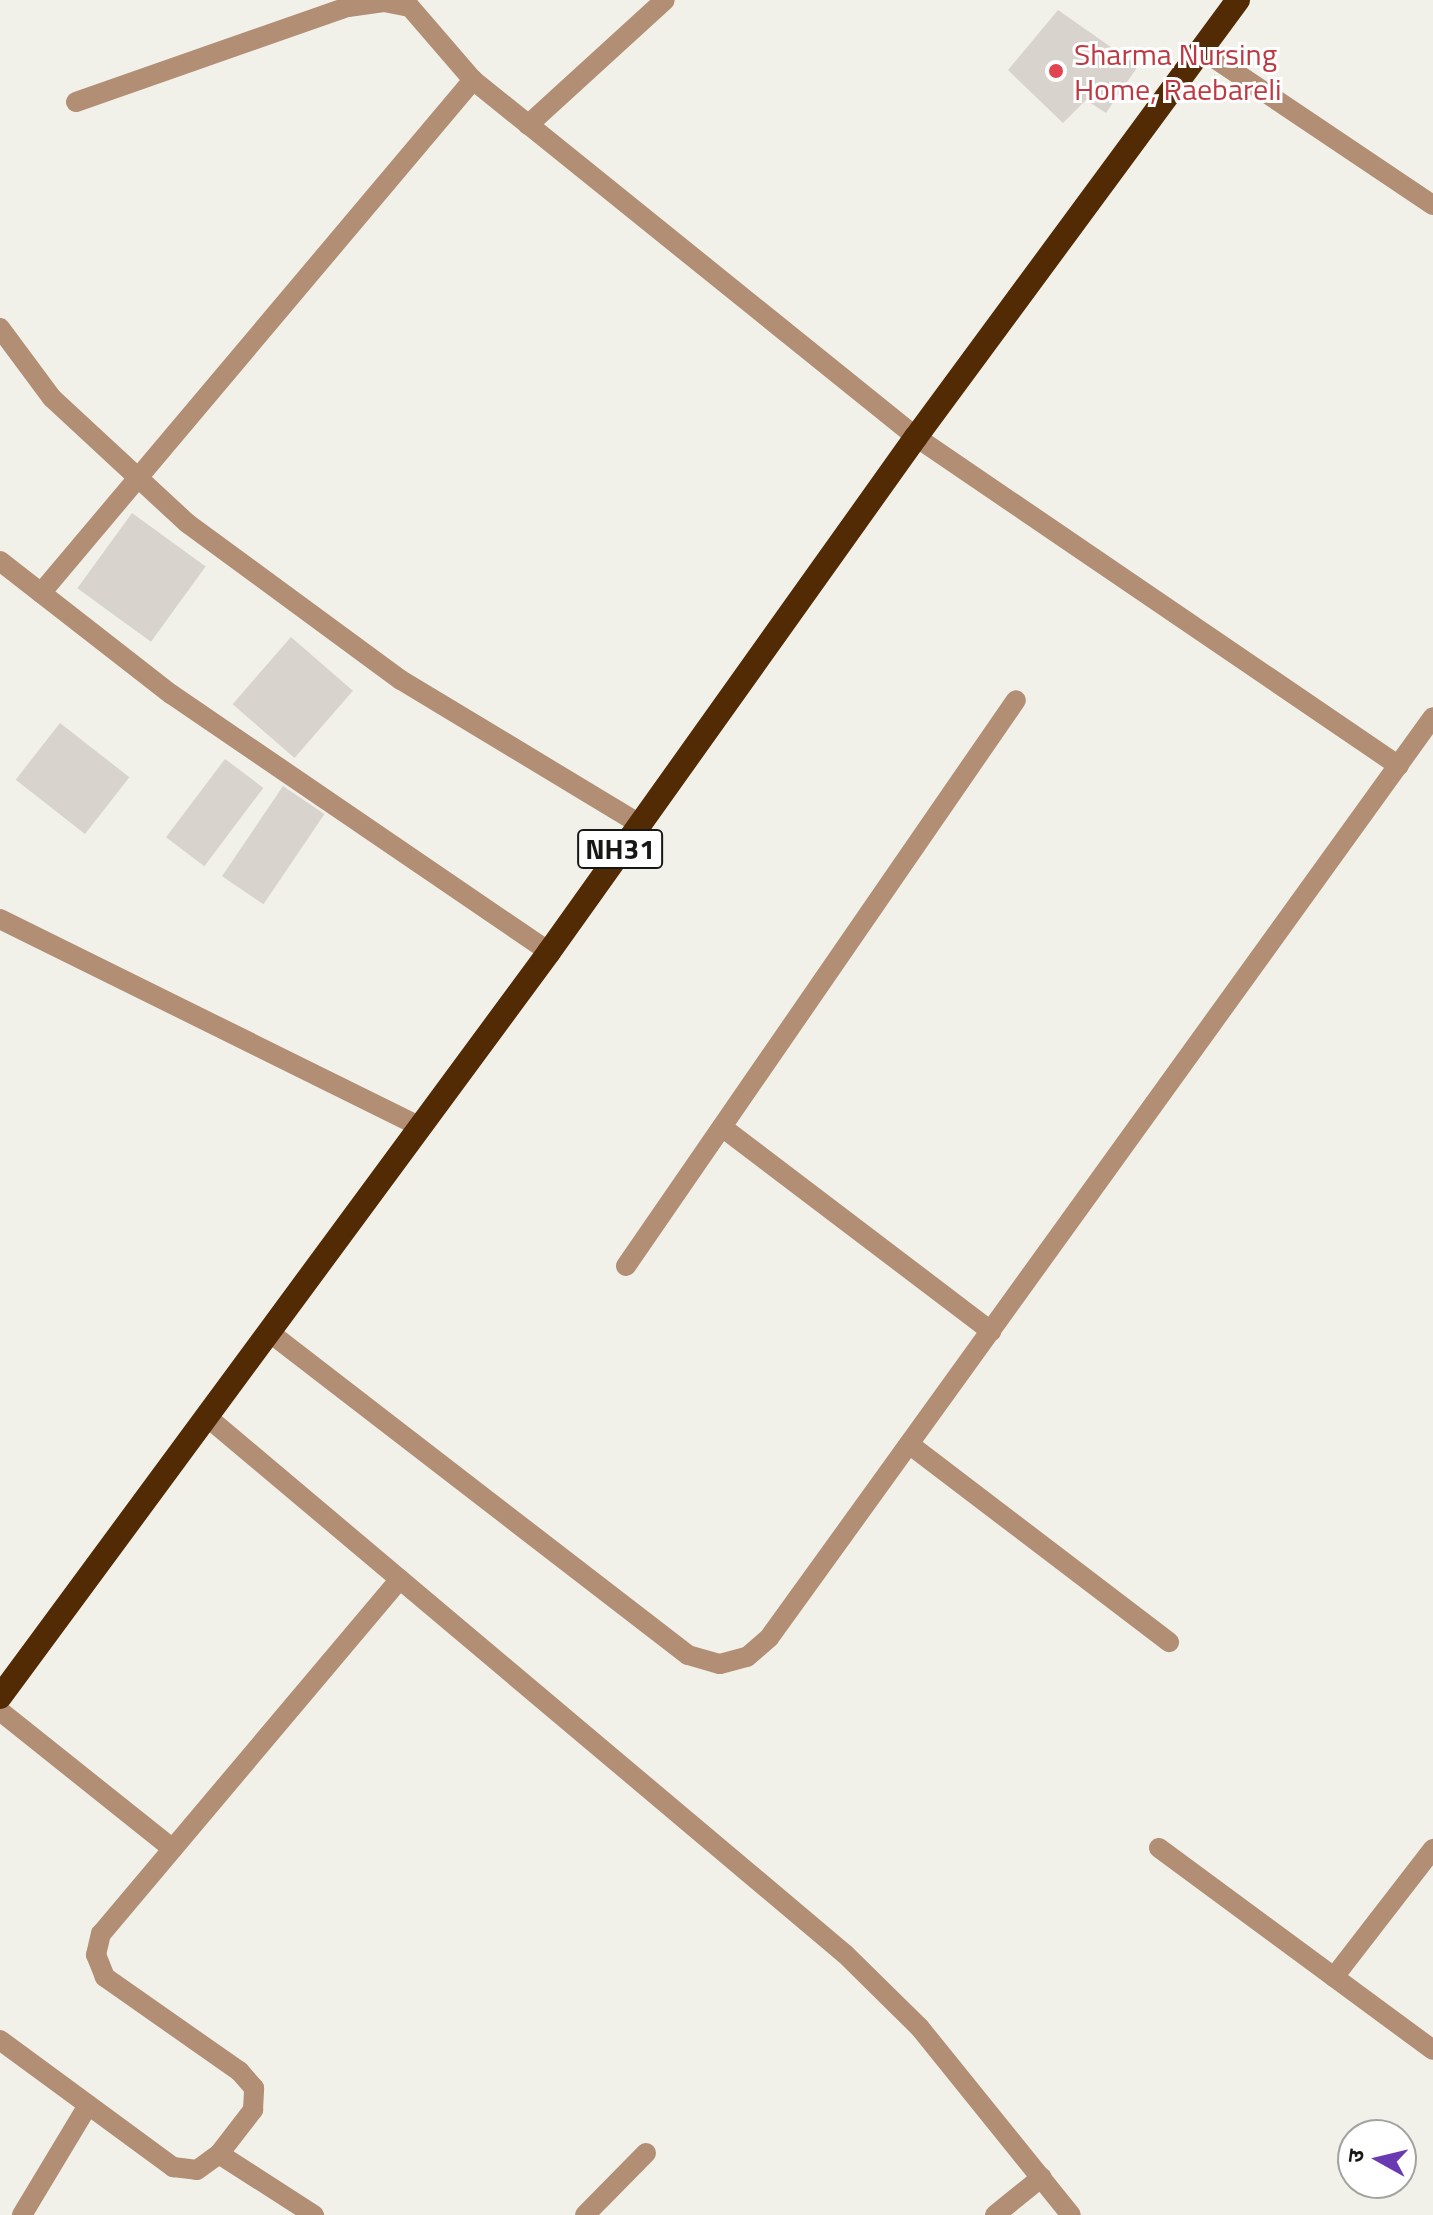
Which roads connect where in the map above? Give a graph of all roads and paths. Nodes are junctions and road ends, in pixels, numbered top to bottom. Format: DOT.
graph roads {
  1 [pos="665,0"];
  2 [pos="1238,0"];
  3 [pos="346,4"];
  4 [pos="1202,50"];
  5 [pos="473,80"];
  6 [pos="76,102"];
  7 [pos="528,125"];
  8 [pos="1433,205"];
  9 [pos="0,328"];
  10 [pos="916,437"];
  11 [pos="136,479"];
  12 [pos="0,561"];
  13 [pos="41,593"];
  14 [pos="1016,700"];
  15 [pos="1433,717"];
  16 [pos="1399,766"];
  17 [pos="638,823"];
  18 [pos="0,919"];
  19 [pos="549,952"];
  20 [pos="419,1126"];
  21 [pos="722,1127"];
  22 [pos="626,1266"];
  23 [pos="991,1331"];
  24 [pos="269,1332"];
  25 [pos="206,1416"];
  26 [pos="909,1444"];
  27 [pos="400,1579"];
  28 [pos="1169,1642"];
  29 [pos="0,1697"];
  30 [pos="0,1711"];
  31 [pos="1159,1848"];
  32 [pos="173,1849"];
  33 [pos="1433,1849"];
  34 [pos="1334,1977"];
  35 [pos="0,2040"];
  36 [pos="1433,2050"];
  37 [pos="88,2105"];
  38 [pos="646,2153"];
  39 [pos="219,2154"];
  40 [pos="1042,2177"];
  41 [pos="22,2215"];
  42 [pos="314,2215"];
  43 [pos="585,2215"];
  44 [pos="995,2215"];
  45 [pos="1071,2215"];
  1 -- 7 [label="street"];
  2 -- 4 [label="highway, NH31"];
  3 -- 5 [label="street"];
  3 -- 6 [label="street"];
  4 -- 8 [label="street"];
  4 -- 10 [label="highway, NH31"];
  5 -- 7 [label="street"];
  5 -- 11 [label="street"];
  7 -- 10 [label="street"];
  9 -- 11 [label="street"];
  10 -- 16 [label="street"];
  10 -- 17 [label="highway, NH31"];
  11 -- 13 [label="street"];
  11 -- 17 [label="street"];
  12 -- 13 [label="street"];
  13 -- 19 [label="street"];
  14 -- 21 [label="street"];
  15 -- 16 [label="street"];
  16 -- 23 [label="street"];
  17 -- 19 [label="highway, NH31"];
  18 -- 20 [label="street"];
  19 -- 20 [label="highway, NH31"];
  20 -- 24 [label="highway, NH31"];
  21 -- 22 [label="street"];
  21 -- 23 [label="street"];
  23 -- 26 [label="street"];
  24 -- 25 [label="highway, NH31"];
  24 -- 26 [label="street"];
  25 -- 27 [label="street"];
  25 -- 29 [label="highway, NH31"];
  26 -- 28 [label="street"];
  27 -- 32 [label="street"];
  27 -- 40 [label="street"];
  30 -- 32 [label="street"];
  31 -- 34 [label="street"];
  32 -- 39 [label="street"];
  33 -- 34 [label="street"];
  34 -- 36 [label="street"];
  35 -- 37 [label="street"];
  37 -- 39 [label="street"];
  37 -- 41 [label="street"];
  38 -- 43 [label="street"];
  39 -- 42 [label="street"];
  40 -- 44 [label="street"];
  40 -- 45 [label="street"];
}
